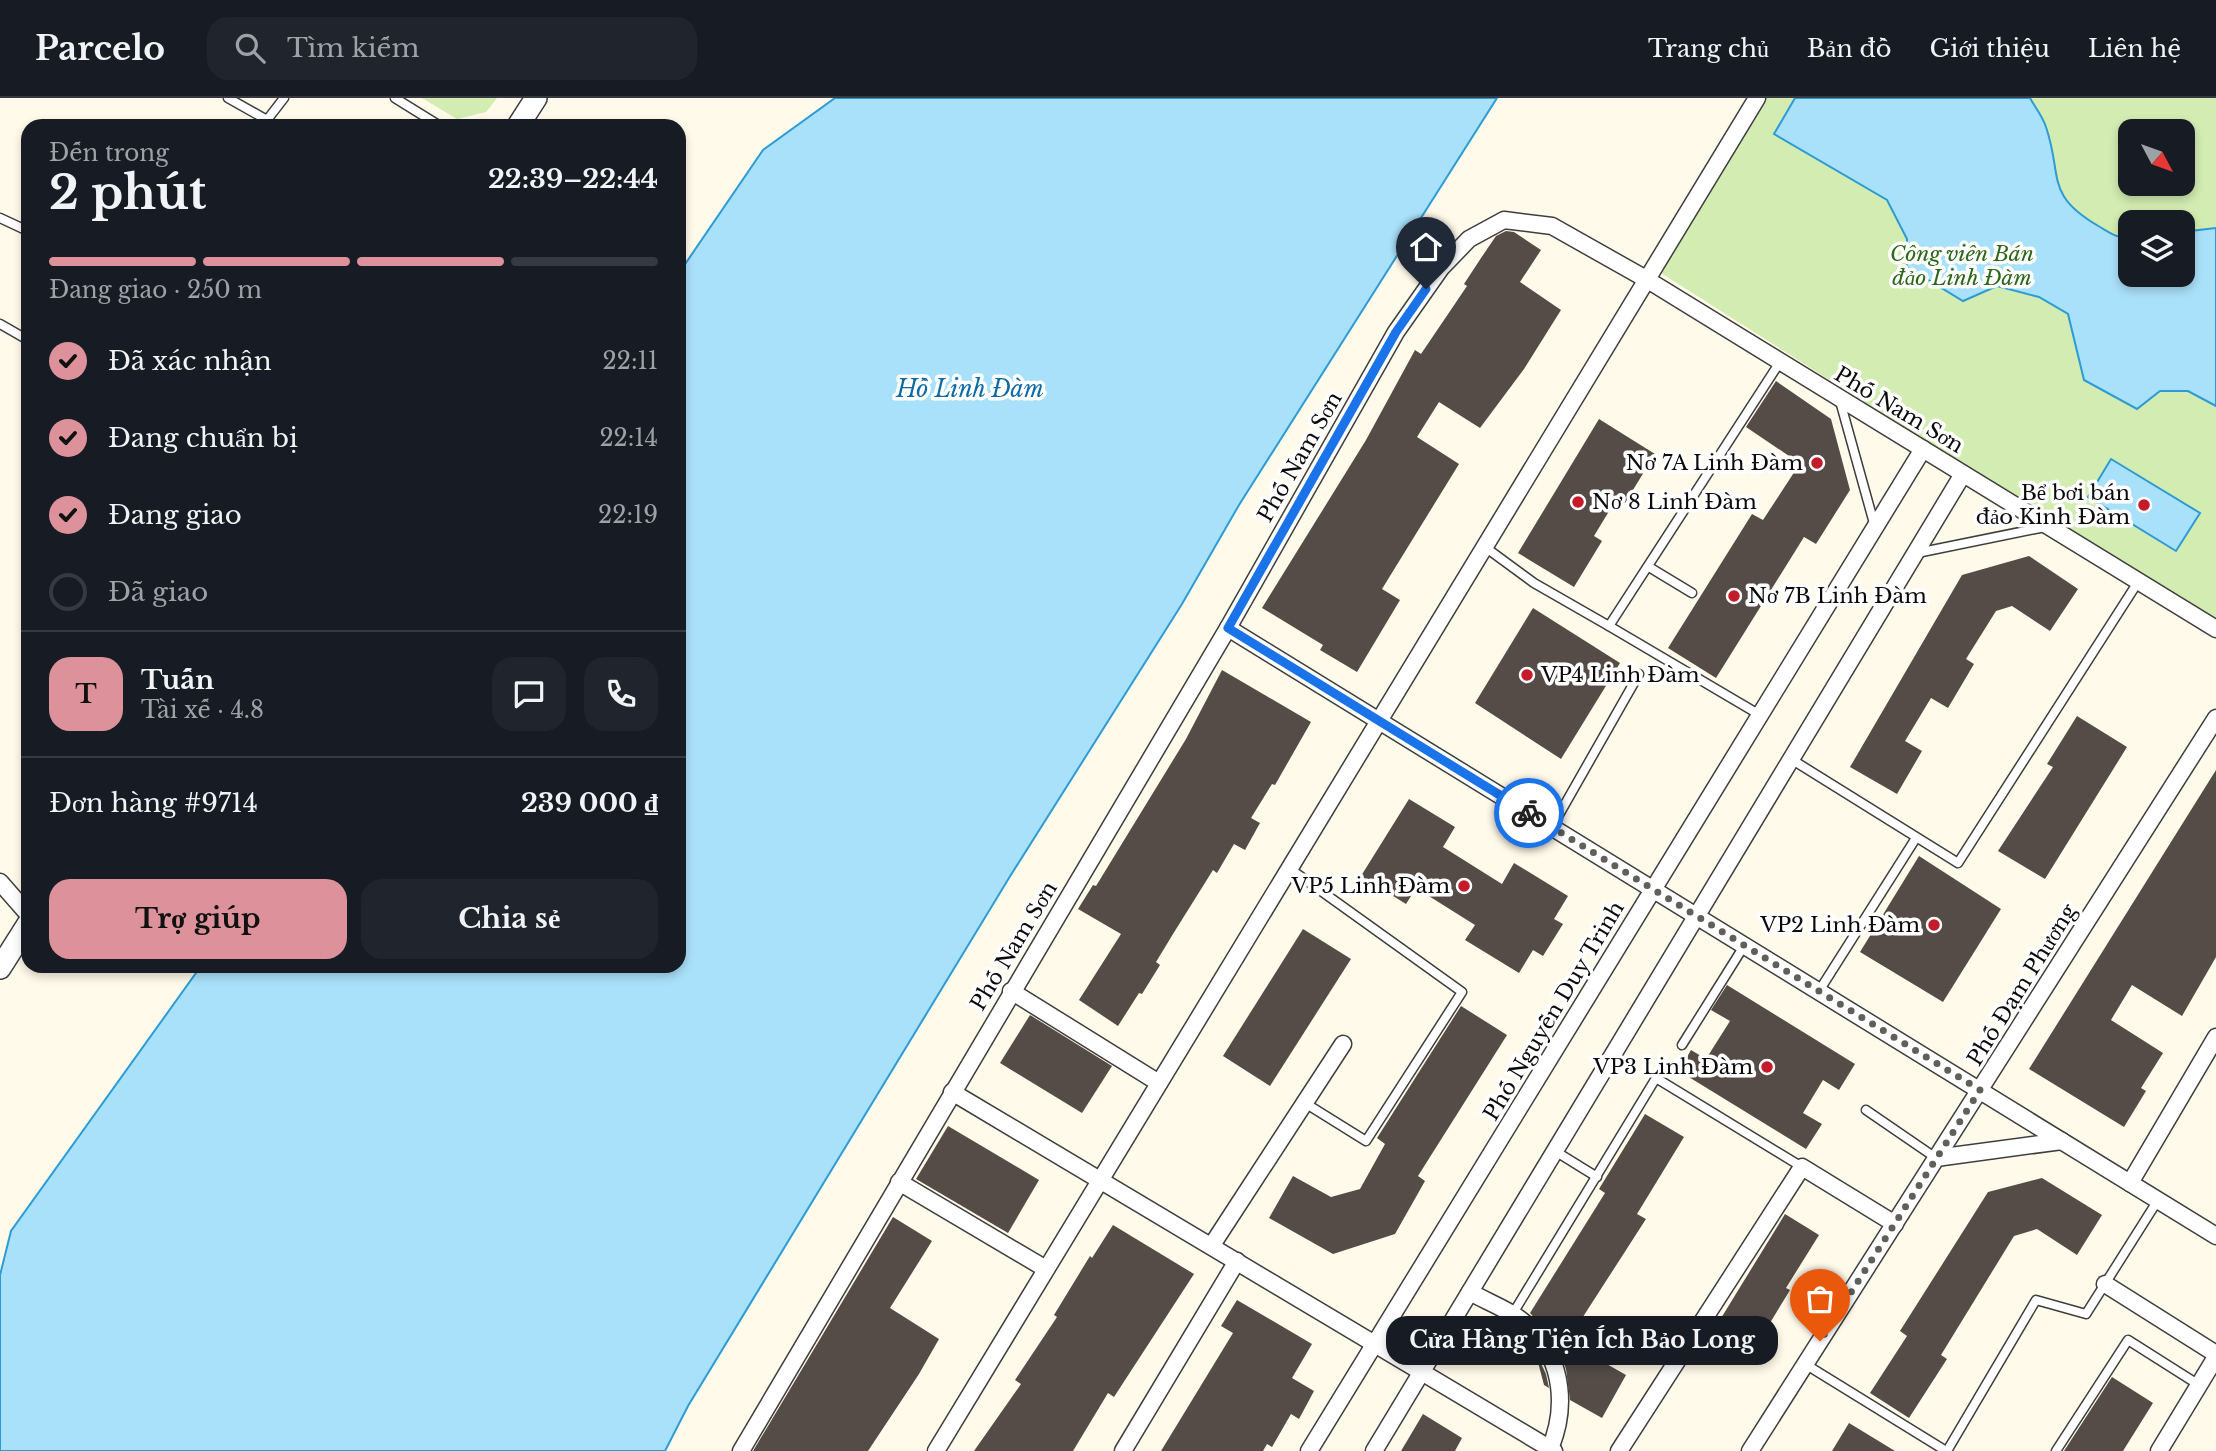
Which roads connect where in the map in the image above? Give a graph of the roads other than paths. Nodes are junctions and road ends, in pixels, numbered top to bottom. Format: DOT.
graph roads {
  1 [pos="228,98"];
  2 [pos="284,98"];
  3 [pos="396,98"];
  4 [pos="536,98"];
  5 [pos="1757,98"];
  6 [pos="265,119"];
  7 [pos="268,119"];
  8 [pos="429,119"];
  9 [pos="521,119"];
  10 [pos="0,218"];
  11 [pos="21,228"];
  12 [pos="1646,279"];
  13 [pos="0,324"];
  14 [pos="21,336"];
  15 [pos="1780,362"];
  16 [pos="1839,398"];
  17 [pos="1923,449"];
  18 [pos="1963,474"];
  19 [pos="2048,526"];
  20 [pos="1875,527"];
  21 [pos="1484,547"];
  22 [pos="1914,554"];
  23 [pos="1649,567"];
  24 [pos="2138,582"];
  25 [pos="1692,593"];
  26 [pos="1609,626"];
  27 [pos="1228,628"];
  28 [pos="2216,629"];
  29 [pos="1639,674"];
  30 [pos="1760,715"];
  31 [pos="2216,718"];
  32 [pos="1378,721"];
  33 [pos="1791,759"];
  34 [pos="1552,827"];
  35 [pos="1916,838"];
  36 [pos="1289,868"];
  37 [pos="0,882"];
  38 [pos="1653,890"];
  39 [pos="21,906"];
  40 [pos="1696,916"];
  41 [pos="21,936"];
  42 [pos="1744,946"];
  43 [pos="0,968"];
  44 [pos="1011,991"];
  45 [pos="1819,991"];
  46 [pos="2216,1037"];
  47 [pos="1343,1044"];
  48 [pos="1682,1045"];
  49 [pos="1159,1083"];
  50 [pos="1980,1090"];
  51 [pos="952,1092"];
  52 [pos="1305,1103"];
  53 [pos="1866,1110"];
  54 [pos="2062,1141"];
  55 [pos="1555,1151"];
  56 [pos="1936,1158"];
  57 [pos="1802,1167"];
  58 [pos="1597,1177"];
  59 [pos="1100,1181"];
  60 [pos="899,1182"];
  61 [pos="2130,1183"];
  62 [pos="2158,1200"];
  63 [pos="1895,1224"];
  64 [pos="2216,1236"];
  65 [pos="1212,1245"];
  66 [pos="1237,1261"];
  67 [pos="1046,1269"];
  68 [pos="2105,1284"];
  69 [pos="1470,1292"];
  70 [pos="1512,1315"];
  71 [pos="1376,1343"];
  72 [pos="2216,1355"];
  73 [pos="1805,1364"];
  74 [pos="1422,1370"];
  75 [pos="2199,1385"];
  76 [pos="1551,1450"];
  77 [pos="741,1451"];
  78 [pos="936,1451"];
  79 [pos="1123,1451"];
  80 [pos="1309,1451"];
  81 [pos="1374,1451"];
  82 [pos="1619,1451"];
  83 [pos="1750,1451"];
  84 [pos="1946,1451"];
  85 [pos="2056,1451"];
  86 [pos="2159,1451"];
  1 -- 6 [label="lane"];
  2 -- 7 [label="lane"];
  3 -- 8 [label="lane"];
  4 -- 9 [label="street"];
  5 -- 12 [label="street"];
  10 -- 11 [label="lane"];
  12 -- 15 [label="street, Phố Nam Sơn"];
  12 -- 21 [label="street"];
  12 -- 27 [label="street, Phố Nam Sơn"];
  13 -- 14 [label="lane"];
  15 -- 16 [label="street, Phố Nam Sơn"];
  15 -- 23 [label="lane"];
  16 -- 17 [label="street, Phố Nam Sơn"];
  16 -- 20 [label="lane"];
  17 -- 18 [label="street, Phố Nam Sơn"];
  17 -- 20 [label="street, Phố Nguyễn Duy Trinh"];
  18 -- 19 [label="street, Phố Nam Sơn"];
  18 -- 22 [label="street"];
  19 -- 22 [label="lane"];
  19 -- 24 [label="street, Phố Nam Sơn"];
  20 -- 30 [label="street, Phố Nguyễn Duy Trinh"];
  21 -- 26 [label="lane"];
  21 -- 32 [label="street"];
  22 -- 33 [label="street"];
  23 -- 25 [label="lane"];
  23 -- 26 [label="lane"];
  24 -- 28 [label="street, Phố Nam Sơn"];
  24 -- 35 [label="lane"];
  26 -- 30 [label="lane"];
  27 -- 32 [label="street"];
  27 -- 44 [label="street, Phố Nam Sơn"];
  29 -- 34 [label="lane"];
  30 -- 38 [label="street, Phố Nguyễn Duy Trinh"];
  31 -- 50 [label="street, Phố Đạm Phương"];
  32 -- 34 [label="street"];
  32 -- 36 [label="street"];
  33 -- 35 [label="lane"];
  33 -- 40 [label="street"];
  34 -- 38 [label="street"];
  35 -- 45 [label="lane"];
  36 -- 49 [label="street"];
  36 -- 52 [label="lane"];
  37 -- 39 [label="street"];
  38 -- 40 [label="street"];
  38 -- 71 [label="street, Phố Nguyễn Duy Trinh"];
  40 -- 42 [label="street"];
  40 -- 55 [label="street"];
  41 -- 43 [label="street"];
  42 -- 45 [label="street"];
  42 -- 48 [label="lane"];
  44 -- 49 [label="street"];
  44 -- 51 [label="street, Phố Nam Sơn"];
  45 -- 50 [label="street"];
  46 -- 61 [label="street"];
  47 -- 52 [label="street"];
  49 -- 59 [label="street"];
  50 -- 54 [label="street"];
  50 -- 56 [label="street, Phố Đạm Phương"];
  51 -- 59 [label="street"];
  51 -- 60 [label="street, Phố Nam Sơn"];
  52 -- 65 [label="street"];
  53 -- 56 [label="lane"];
  54 -- 56 [label="street"];
  54 -- 61 [label="street"];
  55 -- 58 [label="lane"];
  55 -- 69 [label="street"];
  56 -- 63 [label="street, Phố Đạm Phương"];
  57 -- 58 [label="lane"];
  57 -- 63 [label="street"];
  57 -- 82 [label="street"];
  58 -- 70 [label="lane"];
  59 -- 65 [label="street"];
  59 -- 67 [label="street"];
  60 -- 67 [label="street"];
  60 -- 77 [label="street, Phố Nam Sơn"];
  61 -- 62 [label="street"];
  62 -- 64 [label="street"];
  62 -- 68 [label="lane"];
  63 -- 73 [label="street, Phố Đạm Phương"];
  65 -- 66 [label="street"];
  66 -- 71 [label="street"];
  66 -- 79 [label="street"];
  67 -- 78 [label="street"];
  68 -- 72 [label="street"];
  68 -- 84 [label="lane"];
  69 -- 70 [label="street"];
  69 -- 74 [label="street"];
  70 -- 76 [label="street"];
  71 -- 74 [label="street"];
  71 -- 80 [label="street, Phố Nguyễn Duy Trinh"];
  72 -- 75 [label="street"];
  73 -- 83 [label="street, Phố Đạm Phương"];
  73 -- 84 [label="lane"];
  74 -- 76 [label="street"];
  74 -- 81 [label="street"];
  75 -- 85 [label="lane"];
  75 -- 86 [label="street"];
}
